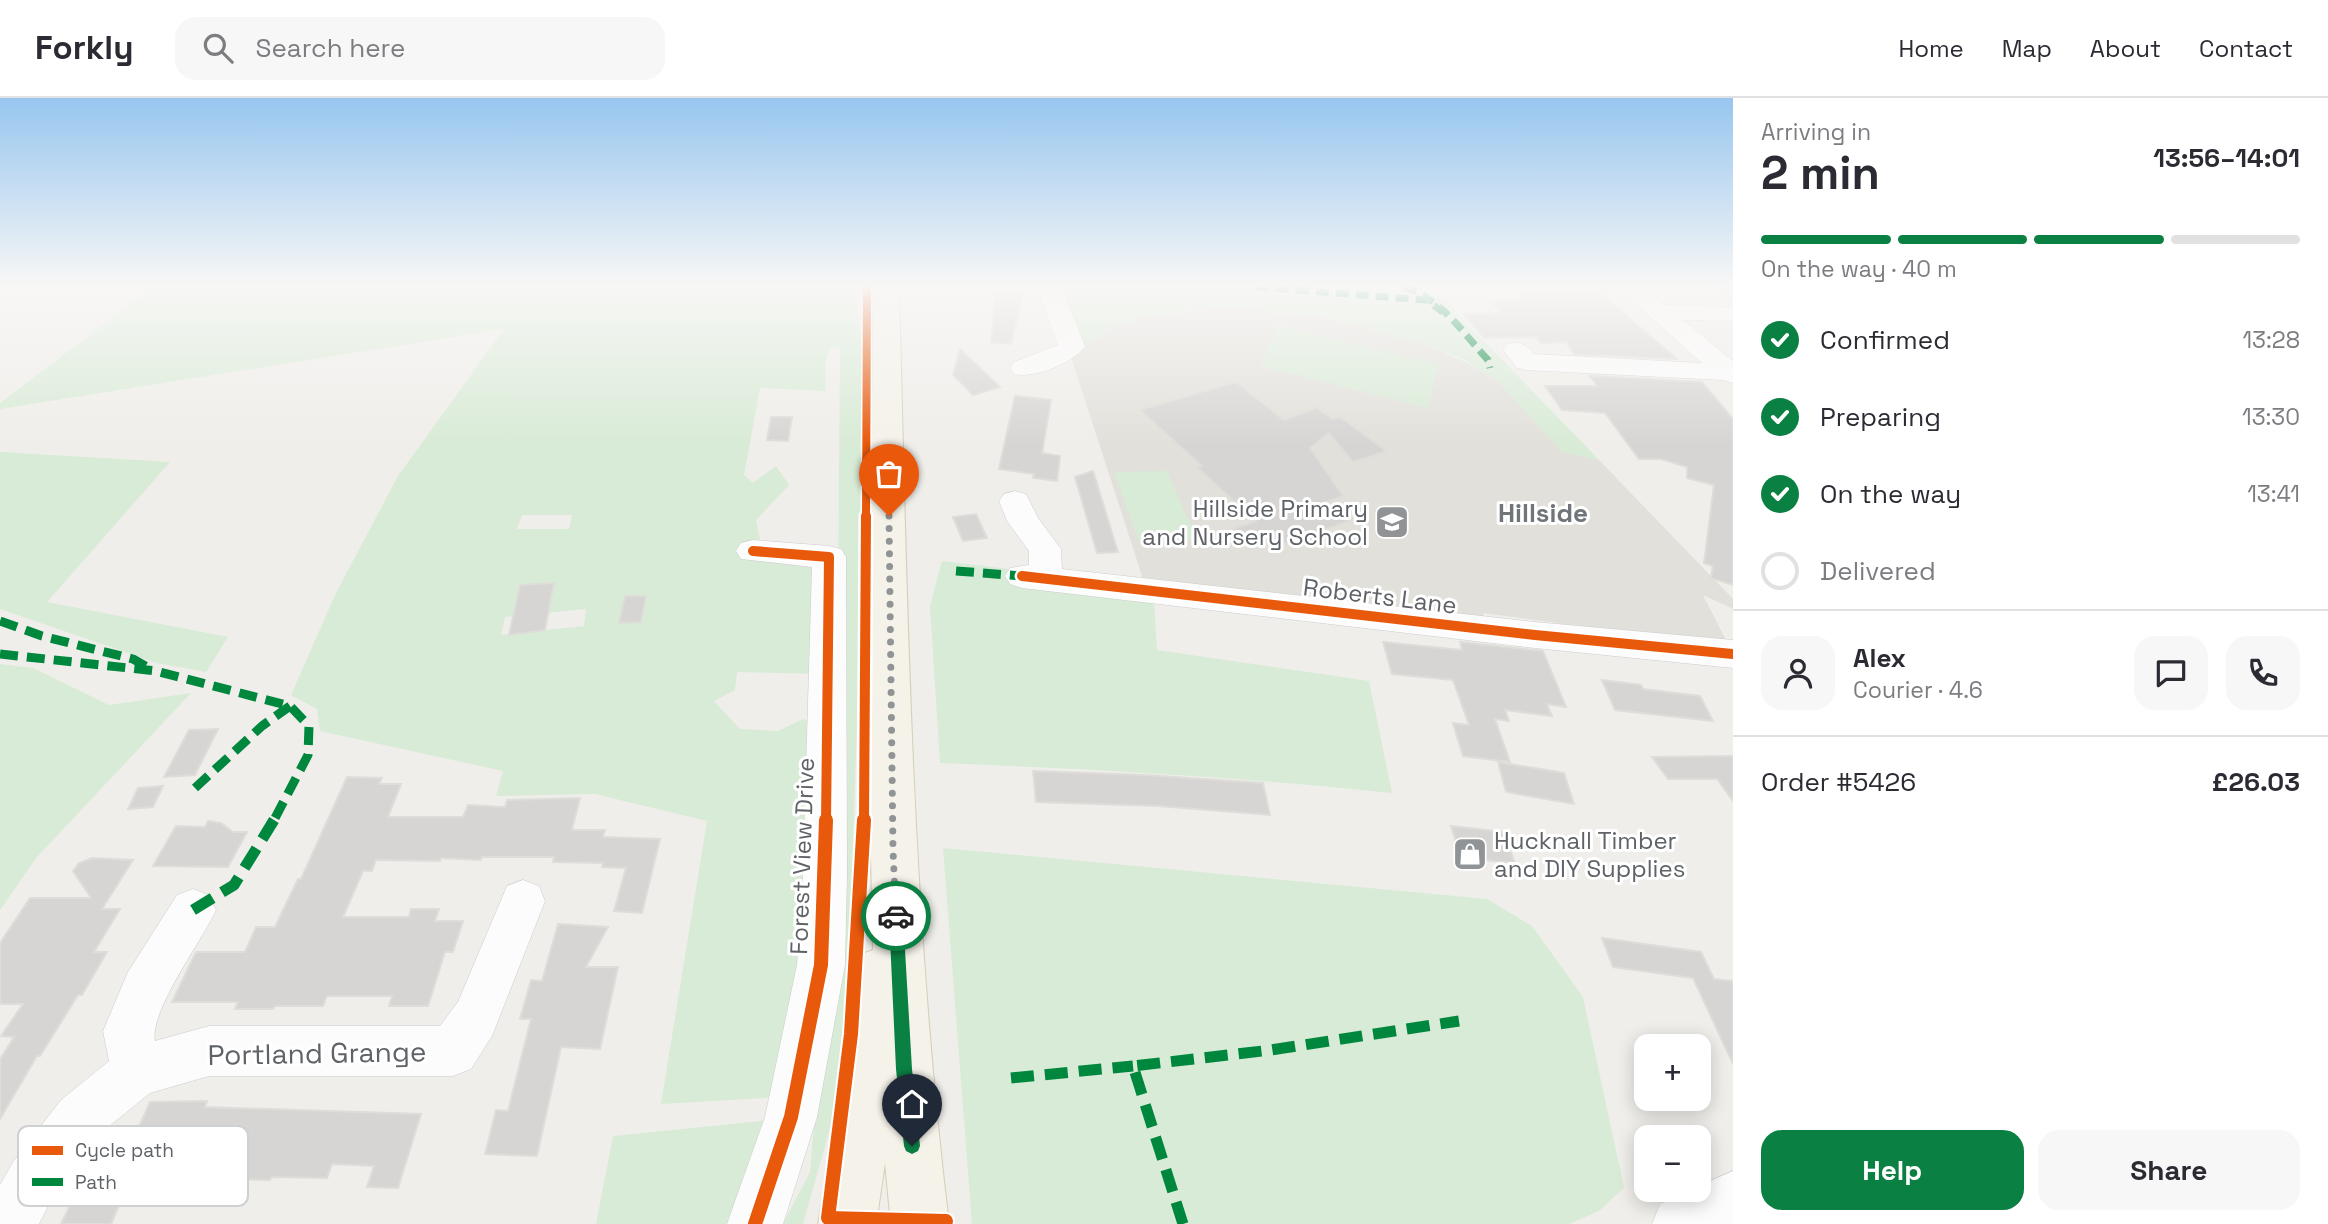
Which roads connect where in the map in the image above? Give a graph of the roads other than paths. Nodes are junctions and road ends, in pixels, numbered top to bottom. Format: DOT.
graph roads {
  1 [pos="887,340"];
  2 [pos="1070,340"];
  3 [pos="1691,340"];
  4 [pos="1527,363"];
  5 [pos="1023,368"];
  6 [pos="1732,374"];
  7 [pos="1015,501"];
  8 [pos="752,551"];
  9 [pos="1733,654"];
  10 [pos="893,850"];
  11 [pos="523,901"];
  12 [pos="193,911"];
  13 [pos="136,1072"];
  14 [pos="73,1126"];
  15 [pos="1733,1199"];
  16 [pos="19,1206"];
  17 [pos="9,1224"];
  18 [pos="755,1224"];
  19 [pos="847,1224"];
  20 [pos="920,1224"];
  21 [pos="1681,1224"];
  1 -- 10 [label="main road"];
  2 -- 5 [label="street"];
  3 -- 6 [label="street"];
  4 -- 6 [label="street"];
  7 -- 9 [label="street, Roberts Lane"];
  8 -- 18 [label="street, Forest View Drive"];
  10 -- 19 [label="main road"];
  10 -- 20 [label="main road"];
  11 -- 13 [label="street, Portland Grange"];
  12 -- 13 [label="street"];
  13 -- 14 [label="street, Portland Grange"];
  15 -- 21 [label="street"];
  16 -- 17 [label="street, Portland Grange"];
}
